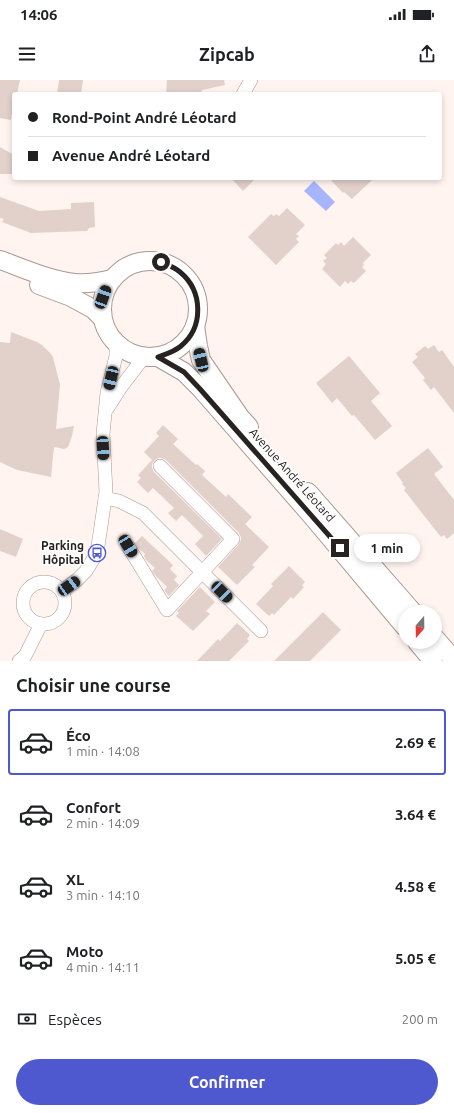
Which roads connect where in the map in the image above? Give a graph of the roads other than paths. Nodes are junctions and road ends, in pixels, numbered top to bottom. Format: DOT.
graph roads {
  1 [pos="251,80"];
  2 [pos="244,92"];
  3 [pos="0,260"];
  4 [pos="0,272"];
  5 [pos="112,279"];
  6 [pos="102,318"];
  7 [pos="195,326"];
  8 [pos="116,343"];
  9 [pos="151,357"];
  10 [pos="104,414"];
  11 [pos="160,466"];
  12 [pos="105,498"];
  13 [pos="128,546"];
  14 [pos="202,573"];
  15 [pos="62,591"];
  16 [pos="407,605"];
  17 [pos="398,619"];
  18 [pos="41,624"];
  19 [pos="261,631"];
  20 [pos="442,646"];
  21 [pos="423,649"];
  22 [pos="454,660"];
  23 [pos="18,661"];
  24 [pos="433,661"];
  1 -- 2 [label="street"];
  3 -- 5 [label="main road"];
  4 -- 6 [label="main road"];
  5 -- 6 [label="main road"];
  5 -- 7 [label="main road"];
  6 -- 8 [label="main road"];
  7 -- 9 [label="main road"];
  7 -- 16 [label="main road, Avenue André Léotard"];
  8 -- 9 [label="main road"];
  8 -- 10 [label="street"];
  9 -- 10 [label="street"];
  9 -- 17 [label="main road, Avenue André Léotard"];
  10 -- 12 [label="street"];
  11 -- 14 [label="street"];
  12 -- 14 [label="street"];
  12 -- 15 [label="street"];
  13 -- 14 [label="street"];
  14 -- 19 [label="street"];
  15 -- 18 [label="street"];
  15 -- 18 [label="street"];
  18 -- 23 [label="street"];
  20 -- 22 [label="main road"];
  21 -- 24 [label="main road"];
}
